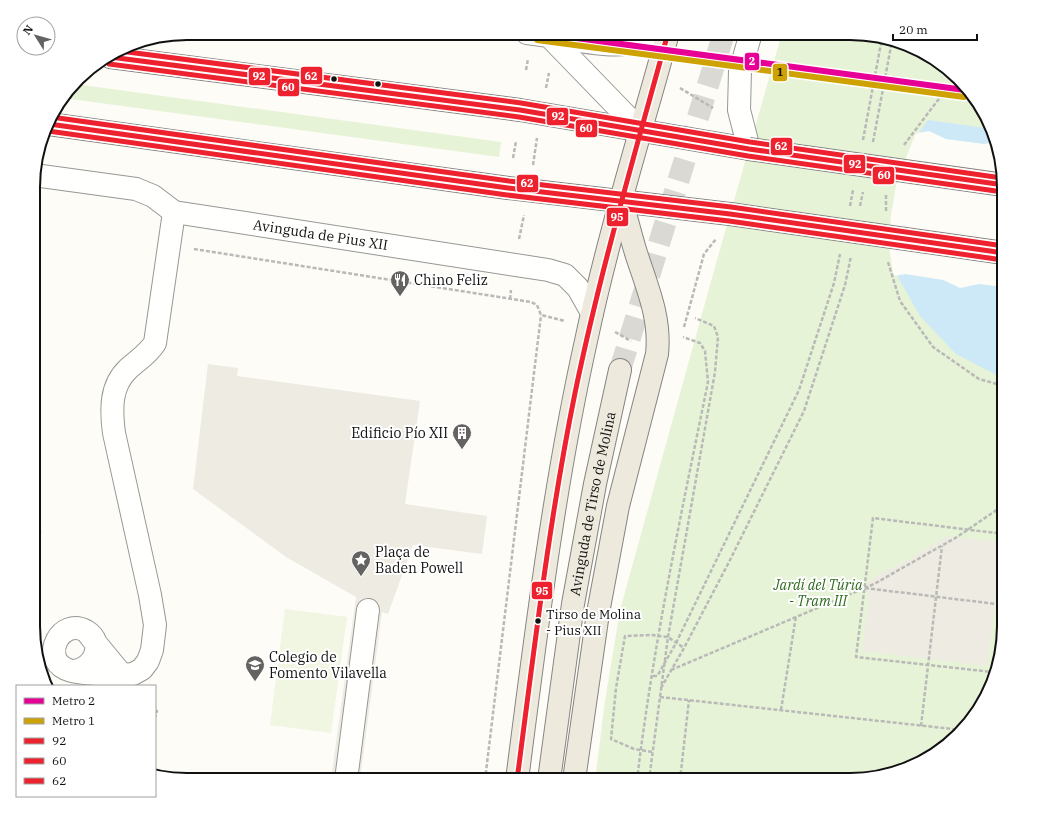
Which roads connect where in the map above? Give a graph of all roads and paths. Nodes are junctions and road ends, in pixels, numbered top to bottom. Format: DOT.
graph roads {
  1 [pos="553,40"];
  2 [pos="576,40"];
  3 [pos="642,40"];
  4 [pos="666,40"];
  5 [pos="749,40"];
  6 [pos="881,43"];
  7 [pos="891,46"];
  8 [pos="528,56"];
  9 [pos="117,58"];
  10 [pos="526,70"];
  11 [pos="958,87"];
  12 [pos="938,100"];
  13 [pos="54,125"];
  14 [pos="641,131"];
  15 [pos="516,141"];
  16 [pos="863,144"];
  17 [pos="872,148"];
  18 [pos="749,149"];
  19 [pos="513,158"];
  20 [pos="40,176"];
  21 [pos="855,182"];
  22 [pos="997,184"];
  23 [pos="864,186"];
  24 [pos="622,202"];
  25 [pos="860,209"];
  26 [pos="174,212"];
  27 [pos="848,213"];
  28 [pos="730,214"];
  29 [pos="189,248"];
  30 [pos="840,252"];
  31 [pos="997,252"];
  32 [pos="851,255"];
  33 [pos="592,313"];
  34 [pos="541,315"];
  35 [pos="548,318"];
  36 [pos="695,318"];
  37 [pos="615,332"];
  38 [pos="636,343"];
  39 [pos="620,370"];
  40 [pos="997,510"];
  41 [pos="968,530"];
  42 [pos="997,533"];
  43 [pos="942,546"];
  44 [pos="865,588"];
  45 [pos="936,596"];
  46 [pos="997,604"];
  47 [pos="368,610"];
  48 [pos="796,616"];
  49 [pos="90,636"];
  50 [pos="659,636"];
  51 [pos="668,637"];
  52 [pos="676,643"];
  53 [pos="684,648"];
  54 [pos="664,664"];
  55 [pos="928,665"];
  56 [pos="671,670"];
  57 [pos="74,671"];
  58 [pos="990,672"];
  59 [pos="122,675"];
  60 [pos="653,676"];
  61 [pos="661,688"];
  62 [pos="660,697"];
  63 [pos="689,700"];
  64 [pos="781,710"];
  65 [pos="921,726"];
  66 [pos="955,729"];
  67 [pos="641,750"];
  68 [pos="652,752"];
  69 [pos="347,773"];
  70 [pos="486,773"];
  71 [pos="518,773"];
  72 [pos="550,773"];
  73 [pos="575,773"];
  74 [pos="638,773"];
  75 [pos="650,773"];
  76 [pos="681,773"];
  1 -- 14 [label="street"];
  2 -- 3 [label="street"];
  4 -- 14 [label="main road"];
  5 -- 18 [label="street"];
  6 -- 16 [label="path"];
  7 -- 17 [label="path"];
  8 -- 10 [label="path"];
  9 -- 14 [label="main road"];
  11 -- 12 [label="path"];
  13 -- 24 [label="main road"];
  14 -- 18 [label="main road"];
  14 -- 24 [label="main road"];
  15 -- 19 [label="path"];
  18 -- 22 [label="main road, bridge"];
  20 -- 26 [label="street, Avinguda de Pius XII"];
  21 -- 27 [label="path"];
  23 -- 25 [label="path"];
  24 -- 28 [label="main road"];
  24 -- 33 [label="main road"];
  24 -- 73 [label="main road"];
  26 -- 33 [label="street, Avinguda de Pius XII"];
  26 -- 59 [label="street"];
  28 -- 31 [label="main road, bridge"];
  28 -- 50 [label="path"];
  29 -- 34 [label="path"];
  30 -- 52 [label="path"];
  32 -- 53 [label="path"];
  33 -- 71 [label="main road"];
  34 -- 35 [label="path"];
  34 -- 70 [label="path"];
  36 -- 51 [label="path"];
  37 -- 38 [label="path"];
  39 -- 72 [label="main road, Avinguda de Tirso de Molina"];
  40 -- 41 [label="path"];
  41 -- 42 [label="path"];
  41 -- 43 [label="path"];
  41 -- 44 [label="path"];
  43 -- 44 [label="path"];
  43 -- 45 [label="path"];
  44 -- 45 [label="path"];
  44 -- 48 [label="path"];
  44 -- 55 [label="path"];
  45 -- 46 [label="path"];
  45 -- 55 [label="path"];
  47 -- 69 [label="street"];
  48 -- 56 [label="path"];
  48 -- 64 [label="path"];
  49 -- 57 [label="street"];
  49 -- 57 [label="street"];
  49 -- 59 [label="street"];
  50 -- 51 [label="path"];
  50 -- 60 [label="path"];
  50 -- 67 [label="path"];
  51 -- 52 [label="path"];
  51 -- 54 [label="path"];
  52 -- 53 [label="path"];
  52 -- 54 [label="path"];
  53 -- 56 [label="path"];
  54 -- 60 [label="path"];
  54 -- 61 [label="path"];
  55 -- 58 [label="path"];
  55 -- 65 [label="path"];
  56 -- 61 [label="path"];
  57 -- 59 [label="street"];
  60 -- 67 [label="path"];
  61 -- 62 [label="path"];
  62 -- 63 [label="path"];
  62 -- 68 [label="path"];
  63 -- 64 [label="path"];
  63 -- 76 [label="path"];
  64 -- 65 [label="path"];
  65 -- 66 [label="path"];
  67 -- 68 [label="path"];
  67 -- 74 [label="path"];
  68 -- 75 [label="path"];
}
